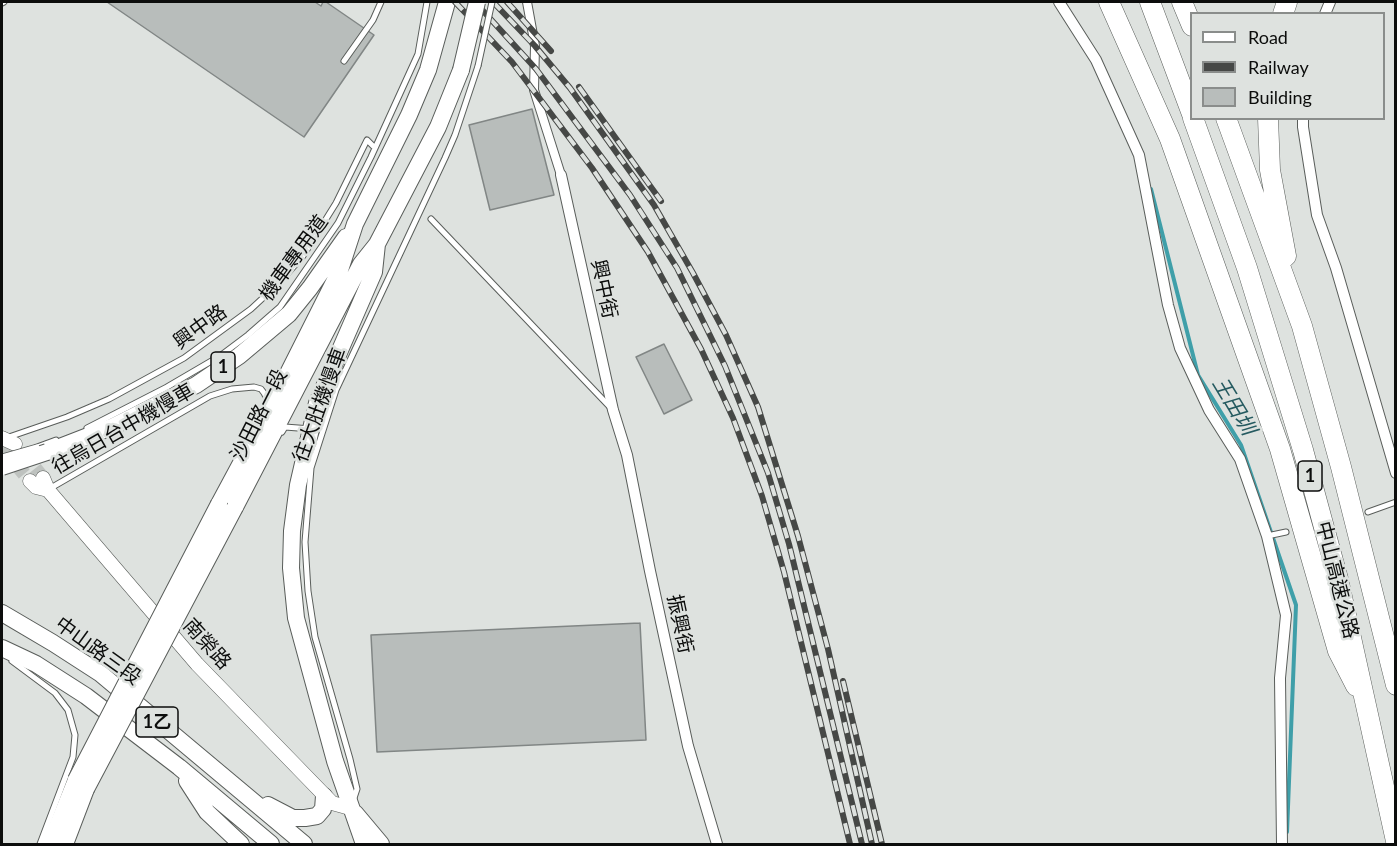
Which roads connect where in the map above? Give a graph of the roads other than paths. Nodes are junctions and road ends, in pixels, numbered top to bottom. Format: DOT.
graph roads {
  1 [pos="381,2"];
  2 [pos="428,2"];
  3 [pos="447,2"];
  4 [pos="477,2"];
  5 [pos="492,2"];
  6 [pos="527,2"];
  7 [pos="1059,2"];
  8 [pos="1094,2"];
  9 [pos="1109,2"];
  10 [pos="1149,2"];
  11 [pos="1182,2"];
  12 [pos="1190,23"];
  13 [pos="344,61"];
  14 [pos="1190,111"];
  15 [pos="1194,120"];
  16 [pos="1227,120"];
  17 [pos="1268,120"];
  18 [pos="1303,120"];
  19 [pos="373,146"];
  20 [pos="561,176"];
  21 [pos="431,219"];
  22 [pos="355,224"];
  23 [pos="377,244"];
  24 [pos="1209,249"];
  25 [pos="1302,326"];
  26 [pos="270,409"];
  27 [pos="612,410"];
  28 [pos="318,428"];
  29 [pos="78,432"];
  30 [pos="67,436"];
  31 [pos="4,441"];
  32 [pos="42,449"];
  33 [pos="2,457"];
  34 [pos="2,467"];
  35 [pos="1395,473"];
  36 [pos="40,483"];
  37 [pos="1395,502"];
  38 [pos="231,507"];
  39 [pos="1368,512"];
  40 [pos="1286,532"];
  41 [pos="1267,536"];
  42 [pos="2,613"];
  43 [pos="2,650"];
  44 [pos="1395,685"];
  45 [pos="1367,705"];
  46 [pos="179,767"];
  47 [pos="84,787"];
  48 [pos="240,792"];
  49 [pos="324,796"];
  50 [pos="350,808"];
  51 [pos="1395,841"];
  52 [pos="40,844"];
  53 [pos="50,844"];
  54 [pos="65,844"];
  55 [pos="70,844"];
  56 [pos="236,844"];
  57 [pos="242,844"];
  58 [pos="272,844"];
  59 [pos="304,844"];
  60 [pos="364,844"];
  61 [pos="381,844"];
  62 [pos="717,844"];
  63 [pos="1282,844"];
  1 -- 13 [label="lane"];
  2 -- 29 [label="lane, 機車專用道"];
  3 -- 22 [label="main road, 沙田路一段 / 1"];
  4 -- 23 [label="main road, 沙田路一段 / 1, bridge"];
  5 -- 28 [label="lane, 往大肚機慢車, bridge"];
  6 -- 20 [label="street"];
  7 -- 41 [label="street"];
  8 -- 24 [label="highway"];
  9 -- 24 [label="highway"];
  10 -- 14 [label="highway"];
  11 -- 12 [label="highway"];
  15 -- 45 [label="highway, 中山高速公路 / 1"];
  16 -- 25 [label="highway, 中山高速公路 / 1"];
  17 -- 25 [label="highway"];
  18 -- 35 [label="street"];
  19 -- 31 [label="lane, 興中路"];
  20 -- 27 [label="street, 興中街"];
  21 -- 27 [label="lane"];
  22 -- 26 [label="main road, 沙田路一段 / 1"];
  22 -- 32 [label="main road, 沙田路一段 / 1"];
  23 -- 28 [label="main road"];
  23 -- 38 [label="main road, 沙田路一段 / 1"];
  24 -- 45 [label="highway"];
  25 -- 44 [label="highway, 中山高速公路 / 1"];
  26 -- 36 [label="lane, 往烏日台中機慢車"];
  26 -- 38 [label="main road, 沙田路一段 / 1"];
  27 -- 62 [label="street, 振興街"];
  28 -- 38 [label="lane"];
  28 -- 50 [label="main road"];
  30 -- 32 [label="lane"];
  32 -- 33 [label="lane, bridge"];
  32 -- 34 [label="main road, 沙田路一段 / 1, bridge"];
  36 -- 49 [label="street, 南榮路"];
  37 -- 39 [label="lane"];
  38 -- 47 [label="main road, 沙田路一段 / 1, bridge"];
  40 -- 41 [label="lane"];
  41 -- 63 [label="street"];
  42 -- 48 [label="main road, 中山路三段 / 1乙"];
  43 -- 46 [label="main road"];
  43 -- 52 [label="lane"];
  45 -- 51 [label="highway, 中山高速公路 / 1"];
  46 -- 56 [label="lane"];
  46 -- 57 [label="main road"];
  46 -- 58 [label="main road"];
  47 -- 53 [label="main road, 沙田路一段 / 1"];
  47 -- 54 [label="main road, 沙田路一段 / 1"];
  47 -- 55 [label="lane"];
  48 -- 49 [label="main road"];
  48 -- 59 [label="main road, 中山路三段 / 1乙"];
  49 -- 50 [label="street, 南榮路"];
  50 -- 60 [label="main road"];
  50 -- 61 [label="main road"];
}
